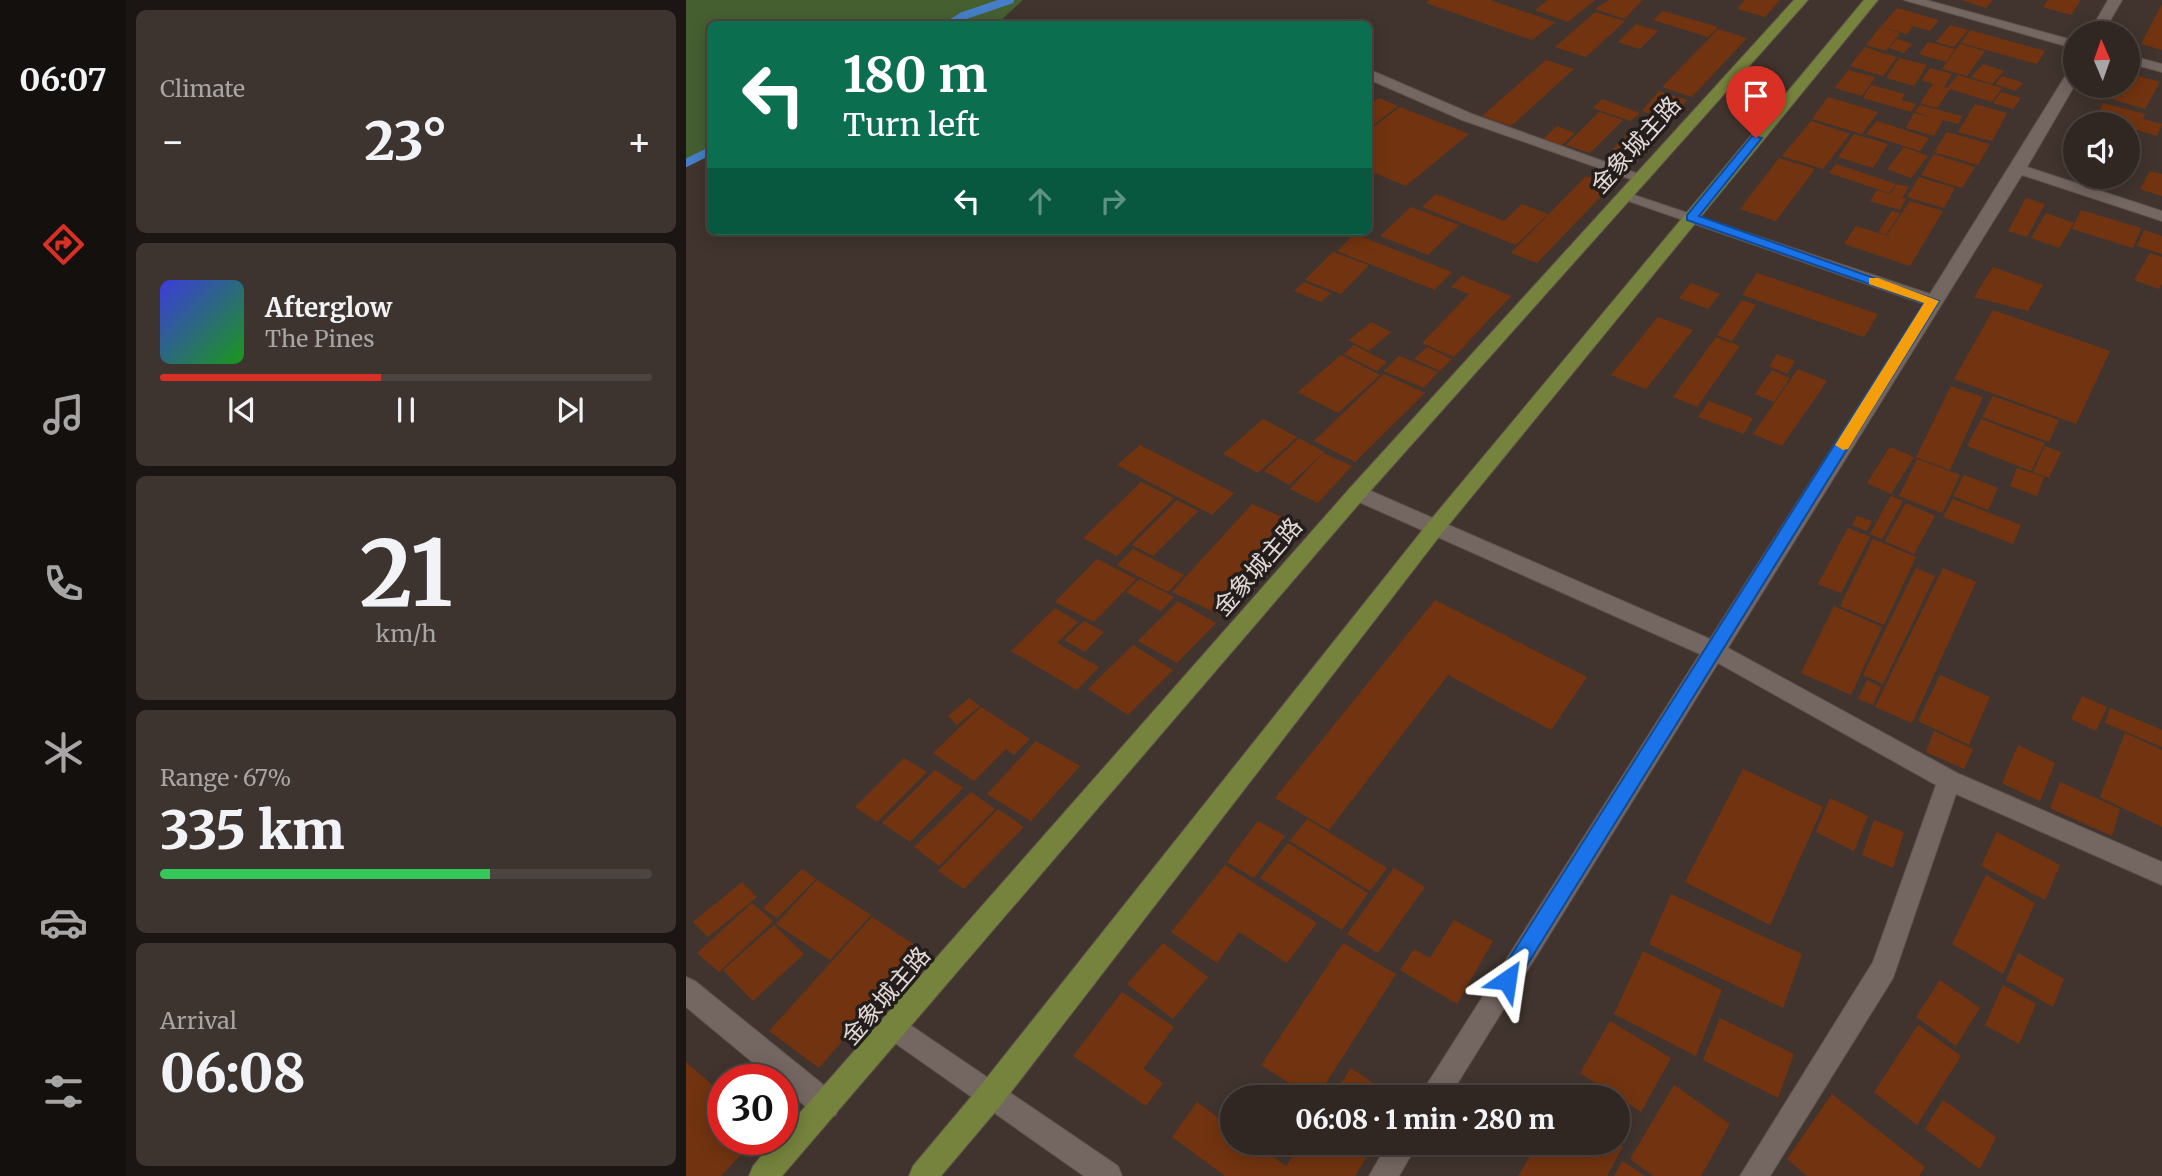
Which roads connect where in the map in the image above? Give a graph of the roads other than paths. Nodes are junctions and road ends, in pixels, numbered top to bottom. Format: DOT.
graph roads {
  1 [pos="1801,0"];
  2 [pos="1871,0"];
  3 [pos="1911,0"];
  4 [pos="2115,0"];
  5 [pos="2103,21"];
  6 [pos="2063,41"];
  7 [pos="2140,62"];
  8 [pos="2162,68"];
  9 [pos="1372,75"];
  10 [pos="2063,92"];
  11 [pos="2018,169"];
  12 [pos="1642,178"];
  13 [pos="1625,197"];
  14 [pos="2162,216"];
  15 [pos="1691,217"];
  16 [pos="1932,301"];
  17 [pos="1357,493"];
  18 [pos="1434,528"];
  19 [pos="1715,651"];
  20 [pos="1949,780"];
  21 [pos="2162,874"];
  22 [pos="686,990"];
  23 [pos="894,1027"];
  24 [pos="1441,1085"];
  25 [pos="991,1095"];
  26 [pos="826,1105"];
  27 [pos="1396,1155"];
  28 [pos="762,1176"];
  29 [pos="923,1176"];
  30 [pos="1108,1176"];
  31 [pos="1383,1176"];
  32 [pos="1754,1176"];
  1 -- 12 [label="main road, 金象城主路"];
  2 -- 15 [label="main road"];
  3 -- 6 [label="street"];
  4 -- 5 [label="street"];
  7 -- 8 [label="street"];
  9 -- 12 [label="street"];
  10 -- 11 [label="street"];
  11 -- 14 [label="street"];
  11 -- 16 [label="street"];
  12 -- 13 [label="main road, 金象城主路"];
  13 -- 15 [label="street"];
  13 -- 17 [label="main road, 金象城主路"];
  15 -- 16 [label="street"];
  15 -- 18 [label="main road"];
  16 -- 19 [label="street"];
  17 -- 18 [label="street"];
  17 -- 23 [label="main road, 金象城主路"];
  18 -- 19 [label="street"];
  18 -- 25 [label="main road"];
  19 -- 20 [label="street"];
  19 -- 24 [label="street"];
  20 -- 21 [label="street"];
  20 -- 32 [label="street"];
  22 -- 26 [label="street"];
  23 -- 25 [label="street"];
  23 -- 26 [label="main road, 金象城主路"];
  25 -- 29 [label="main road"];
  25 -- 30 [label="street"];
  26 -- 28 [label="main road, 金象城主路"];
  27 -- 31 [label="street"];
}
